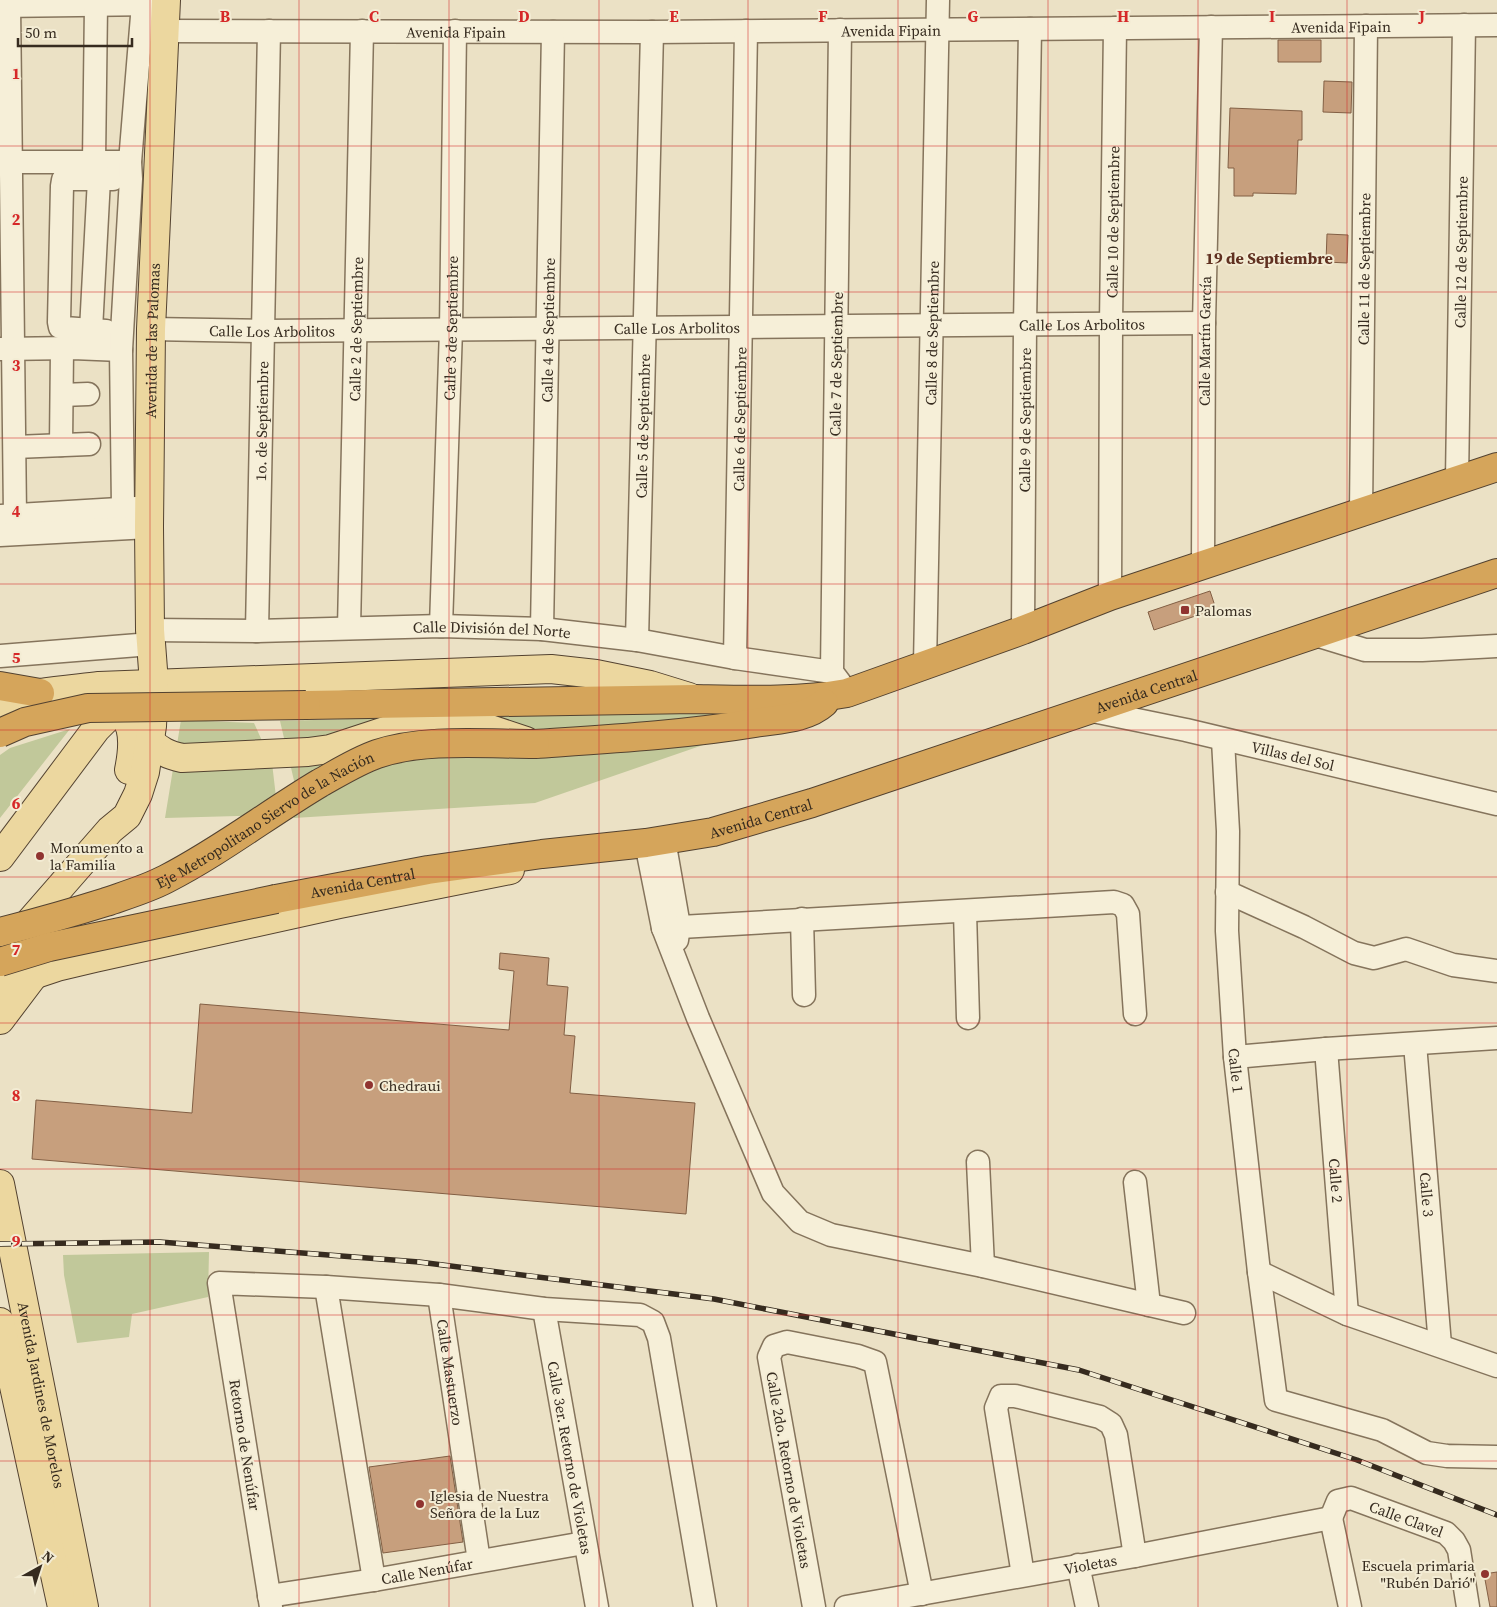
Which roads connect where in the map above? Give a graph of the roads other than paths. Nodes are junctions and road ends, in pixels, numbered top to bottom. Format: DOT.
graph roads {
  1 [pos="938,0"];
  2 [pos="158,3"];
  3 [pos="4,5"];
  4 [pos="96,5"];
  5 [pos="1464,25"];
  6 [pos="1497,25"];
  7 [pos="1366,26"];
  8 [pos="1211,27"];
  9 [pos="1115,28"];
  10 [pos="1030,29"];
  11 [pos="840,30"];
  12 [pos="938,30"];
  13 [pos="455,31"];
  14 [pos="746,31"];
  15 [pos="164,32"];
  16 [pos="269,32"];
  17 [pos="362,32"];
  18 [pos="553,32"];
  19 [pos="652,32"];
  20 [pos="5,162"];
  21 [pos="96,170"];
  22 [pos="131,170"];
  23 [pos="1204,323"];
  24 [pos="1111,324"];
  25 [pos="930,325"];
  26 [pos="1025,325"];
  27 [pos="836,326"];
  28 [pos="741,327"];
  29 [pos="548,328"];
  30 [pos="645,328"];
  31 [pos="151,329"];
  32 [pos="451,329"];
  33 [pos="356,330"];
  34 [pos="263,331"];
  35 [pos="75,339"];
  36 [pos="121,341"];
  37 [pos="7,349"];
  38 [pos="88,394"];
  39 [pos="62,395"];
  40 [pos="89,444"];
  41 [pos="61,445"];
  42 [pos="15,447"];
  43 [pos="1497,467"];
  44 [pos="1457,480"];
  45 [pos="1361,513"];
  46 [pos="140,514"];
  47 [pos="5,515"];
  48 [pos="0,535"];
  49 [pos="1203,566"];
  50 [pos="1497,573"];
  51 [pos="1110,596"];
  52 [pos="441,626"];
  53 [pos="349,628"];
  54 [pos="542,629"];
  55 [pos="1023,630"];
  56 [pos="257,631"];
  57 [pos="1316,634"];
  58 [pos="150,637"];
  59 [pos="637,640"];
  60 [pos="1497,646"];
  61 [pos="0,656"];
  62 [pos="735,658"];
  63 [pos="925,665"];
  64 [pos="154,683"];
  65 [pos="0,686"];
  66 [pos="99,686"];
  67 [pos="837,687"];
  68 [pos="40,693"];
  69 [pos="0,695"];
  70 [pos="695,699"];
  71 [pos="0,706"];
  72 [pos="119,706"];
  73 [pos="1088,710"];
  74 [pos="0,733"];
  75 [pos="150,740"];
  76 [pos="1223,740"];
  77 [pos="535,744"];
  78 [pos="1497,804"];
  79 [pos="110,830"];
  80 [pos="655,841"];
  81 [pos="613,846"];
  82 [pos="0,857"];
  83 [pos="1227,892"];
  84 [pos="965,912"];
  85 [pos="802,919"];
  86 [pos="671,927"];
  87 [pos="0,932"];
  88 [pos="0,956"];
  89 [pos="0,962"];
  90 [pos="1497,971"];
  91 [pos="34,975"];
  92 [pos="0,986"];
  93 [pos="804,995"];
  94 [pos="1136,1014"];
  95 [pos="968,1018"];
  96 [pos="0,1020"];
  97 [pos="1497,1038"];
  98 [pos="1415,1044"];
  99 [pos="1326,1049"];
  100 [pos="1235,1057"];
  101 [pos="978,1162"];
  102 [pos="1135,1182"];
  103 [pos="0,1184"];
  104 [pos="983,1266"];
  105 [pos="1259,1272"];
  106 [pos="326,1287"];
  107 [pos="439,1295"];
  108 [pos="1149,1305"];
  109 [pos="544,1309"];
  110 [pos="1184,1313"];
  111 [pos="1347,1314"];
  112 [pos="0,1322"];
  113 [pos="1440,1345"];
  114 [pos="1497,1366"];
  115 [pos="6,1382"];
  116 [pos="1497,1458"];
  117 [pos="1331,1518"];
  118 [pos="584,1543"];
  119 [pos="1135,1556"];
  120 [pos="479,1561"];
  121 [pos="1078,1565"];
  122 [pos="1023,1575"];
  123 [pos="374,1580"];
  124 [pos="922,1594"];
  125 [pos="270,1602"];
  126 [pos="62,1607"];
  127 [pos="84,1607"];
  128 [pos="597,1607"];
  129 [pos="705,1607"];
  130 [pos="814,1607"];
  131 [pos="846,1607"];
  132 [pos="1087,1607"];
  133 [pos="1350,1607"];
  134 [pos="1468,1607"];
  1 -- 12 [label="street, Calle 8 de Septiembre"];
  2 -- 4 [label="street"];
  2 -- 15 [label="main road, Avenida de las Palomas"];
  2 -- 22 [label="street, Avenida de las Palomas"];
  3 -- 4 [label="street"];
  3 -- 20 [label="street"];
  4 -- 21 [label="street"];
  5 -- 6 [label="street, Avenida Fipain"];
  5 -- 7 [label="street, Avenida Fipain"];
  5 -- 44 [label="street, Calle 12 de Septiembre"];
  7 -- 8 [label="street, Avenida Fipain"];
  7 -- 45 [label="street, Calle 11 de Septiembre"];
  8 -- 9 [label="street, Avenida Fipain"];
  8 -- 23 [label="street, Calle Martín García"];
  9 -- 10 [label="street, Avenida Fipain"];
  9 -- 24 [label="street, Calle 10 de Septiembre"];
  10 -- 12 [label="street, Avenida Fipain"];
  10 -- 26 [label="street, Calle 9 de Septiembre"];
  11 -- 12 [label="street, Avenida Fipain"];
  11 -- 14 [label="street, Avenida Fipain"];
  11 -- 27 [label="street, Calle 7 de Septiembre"];
  12 -- 25 [label="street, Calle 8 de Septiembre"];
  13 -- 17 [label="street, Avenida Fipain"];
  13 -- 18 [label="street, Avenida Fipain"];
  13 -- 32 [label="street, Calle 3 de Septiembre"];
  14 -- 19 [label="street, Avenida Fipain"];
  14 -- 28 [label="street, Calle 6 de Septiembre"];
  15 -- 16 [label="street, Avenida Fipain"];
  15 -- 31 [label="main road, Avenida de las Palomas"];
  16 -- 17 [label="street, Avenida Fipain"];
  16 -- 34 [label="street, 1o. de Septiembre"];
  17 -- 33 [label="street, Calle 2 de Septiembre"];
  18 -- 19 [label="street, Avenida Fipain"];
  18 -- 29 [label="street, Calle 4 de Septiembre"];
  19 -- 30 [label="street, Calle 5 de Septiembre"];
  20 -- 21 [label="street"];
  20 -- 37 [label="street"];
  21 -- 22 [label="street"];
  21 -- 35 [label="street"];
  21 -- 35 [label="street"];
  22 -- 36 [label="street, Avenida de las Palomas"];
  23 -- 24 [label="street, Calle Los Arbolitos"];
  23 -- 49 [label="street, Calle Martín García"];
  24 -- 26 [label="street, Calle Los Arbolitos"];
  24 -- 51 [label="street, Calle 10 de Septiembre"];
  25 -- 26 [label="street, Calle Los Arbolitos"];
  25 -- 27 [label="street, Calle Los Arbolitos"];
  25 -- 63 [label="street, Calle 8 de Septiembre"];
  26 -- 55 [label="street, Calle 9 de Septiembre"];
  27 -- 28 [label="street, Calle Los Arbolitos"];
  27 -- 67 [label="street, Calle 7 de Septiembre"];
  28 -- 30 [label="street, Calle Los Arbolitos"];
  28 -- 62 [label="street, Calle 6 de Septiembre"];
  29 -- 30 [label="street, Calle Los Arbolitos"];
  29 -- 32 [label="street, Calle Los Arbolitos"];
  29 -- 54 [label="street, Calle 4 de Septiembre"];
  30 -- 59 [label="street, Calle 5 de Septiembre"];
  31 -- 34 [label="street, Calle Los Arbolitos"];
  31 -- 46 [label="main road, Avenida de las Palomas"];
  32 -- 33 [label="street, Calle Los Arbolitos"];
  32 -- 52 [label="street, Calle 3 de Septiembre"];
  33 -- 34 [label="street, Calle Los Arbolitos"];
  33 -- 53 [label="street, Calle 2 de Septiembre"];
  34 -- 56 [label="street, 1o. de Septiembre"];
  35 -- 36 [label="street"];
  35 -- 37 [label="street"];
  35 -- 39 [label="street"];
  36 -- 46 [label="street, Avenida de las Palomas"];
  37 -- 42 [label="street"];
  38 -- 39 [label="street"];
  39 -- 41 [label="street"];
  40 -- 41 [label="street"];
  41 -- 42 [label="street"];
  42 -- 47 [label="street"];
  43 -- 44 [label="highway"];
  44 -- 45 [label="highway"];
  45 -- 49 [label="highway"];
  46 -- 47 [label="street"];
  46 -- 48 [label="street"];
  46 -- 58 [label="main road, Avenida de las Palomas"];
  49 -- 51 [label="highway"];
  50 -- 57 [label="highway, Avenida Central"];
  51 -- 55 [label="highway"];
  52 -- 53 [label="street, Calle División del Norte"];
  52 -- 54 [label="street, Calle División del Norte"];
  53 -- 56 [label="street, Calle División del Norte"];
  54 -- 59 [label="street, Calle División del Norte"];
  55 -- 63 [label="highway"];
  56 -- 58 [label="street, Calle División del Norte"];
  57 -- 60 [label="street"];
  57 -- 73 [label="highway, Avenida Central"];
  58 -- 61 [label="street, Calle División del Norte"];
  58 -- 64 [label="main road, Avenida de las Palomas"];
  59 -- 62 [label="street, Calle División del Norte"];
  62 -- 67 [label="street, Calle División del Norte"];
  63 -- 67 [label="highway"];
  64 -- 66 [label="main road"];
  64 -- 70 [label="main road"];
  64 -- 72 [label="main road"];
  64 -- 75 [label="main road"];
  65 -- 68 [label="highway"];
  66 -- 68 [label="main road"];
  66 -- 72 [label="main road"];
  67 -- 70 [label="highway"];
  67 -- 77 [label="highway, Eje Metropolitano Siervo de la Nación"];
  68 -- 69 [label="highway"];
  68 -- 71 [label="main road"];
  70 -- 74 [label="highway, bridge"];
  72 -- 79 [label="main road"];
  72 -- 82 [label="main road"];
  73 -- 76 [label="street, Villas del Sol"];
  73 -- 80 [label="highway, Avenida Central"];
  75 -- 77 [label="main road"];
  75 -- 79 [label="main road"];
  76 -- 78 [label="street, Villas del Sol"];
  76 -- 83 [label="street, Calle 1"];
  77 -- 87 [label="highway, Eje Metropolitano Siervo de la Nación, bridge"];
  79 -- 88 [label="main road"];
  80 -- 81 [label="highway, Avenida Central"];
  80 -- 86 [label="street"];
  81 -- 89 [label="highway, Avenida Central, bridge"];
  81 -- 91 [label="main road"];
  83 -- 90 [label="street"];
  83 -- 100 [label="street, Calle 1"];
  84 -- 85 [label="street"];
  84 -- 94 [label="street"];
  84 -- 95 [label="street"];
  85 -- 86 [label="street"];
  85 -- 93 [label="street"];
  86 -- 104 [label="street"];
  88 -- 91 [label="main road"];
  91 -- 92 [label="main road"];
  91 -- 96 [label="main road"];
  97 -- 98 [label="street"];
  98 -- 99 [label="street"];
  98 -- 113 [label="street, Calle 3"];
  99 -- 100 [label="street"];
  99 -- 111 [label="street, Calle 2"];
  100 -- 105 [label="street, Calle 1"];
  101 -- 104 [label="street"];
  102 -- 108 [label="street"];
  103 -- 127 [label="main road, Avenida Jardines de Morelos"];
  104 -- 108 [label="street"];
  105 -- 111 [label="street"];
  105 -- 116 [label="street, Calle 1"];
  106 -- 107 [label="street"];
  106 -- 123 [label="street"];
  106 -- 125 [label="street, Retorno de Nenúfar"];
  107 -- 109 [label="street"];
  107 -- 120 [label="street, Calle Mastuerzo"];
  108 -- 110 [label="street"];
  109 -- 118 [label="street, Calle 3er. Retorno de Violetas"];
  109 -- 129 [label="street"];
  111 -- 113 [label="street"];
  112 -- 115 [label="main road, Avenida Jardines de Morelos"];
  113 -- 114 [label="street"];
  115 -- 126 [label="main road, Avenida Jardines de Morelos"];
  117 -- 119 [label="street, Violetas"];
  117 -- 133 [label="street"];
  117 -- 134 [label="street, Calle Clavel"];
  118 -- 120 [label="street, Calle Nenúfar"];
  118 -- 128 [label="street, Calle 3er. Retorno de Violetas"];
  119 -- 121 [label="street, Violetas"];
  119 -- 122 [label="street"];
  120 -- 123 [label="street, Calle Nenúfar"];
  121 -- 122 [label="street, Violetas"];
  121 -- 132 [label="street"];
  122 -- 124 [label="street, Violetas"];
  123 -- 125 [label="street, Calle Nenúfar"];
  124 -- 130 [label="street, Calle 2do. Retorno de Violetas"];
  124 -- 131 [label="street, Violetas"];
}
